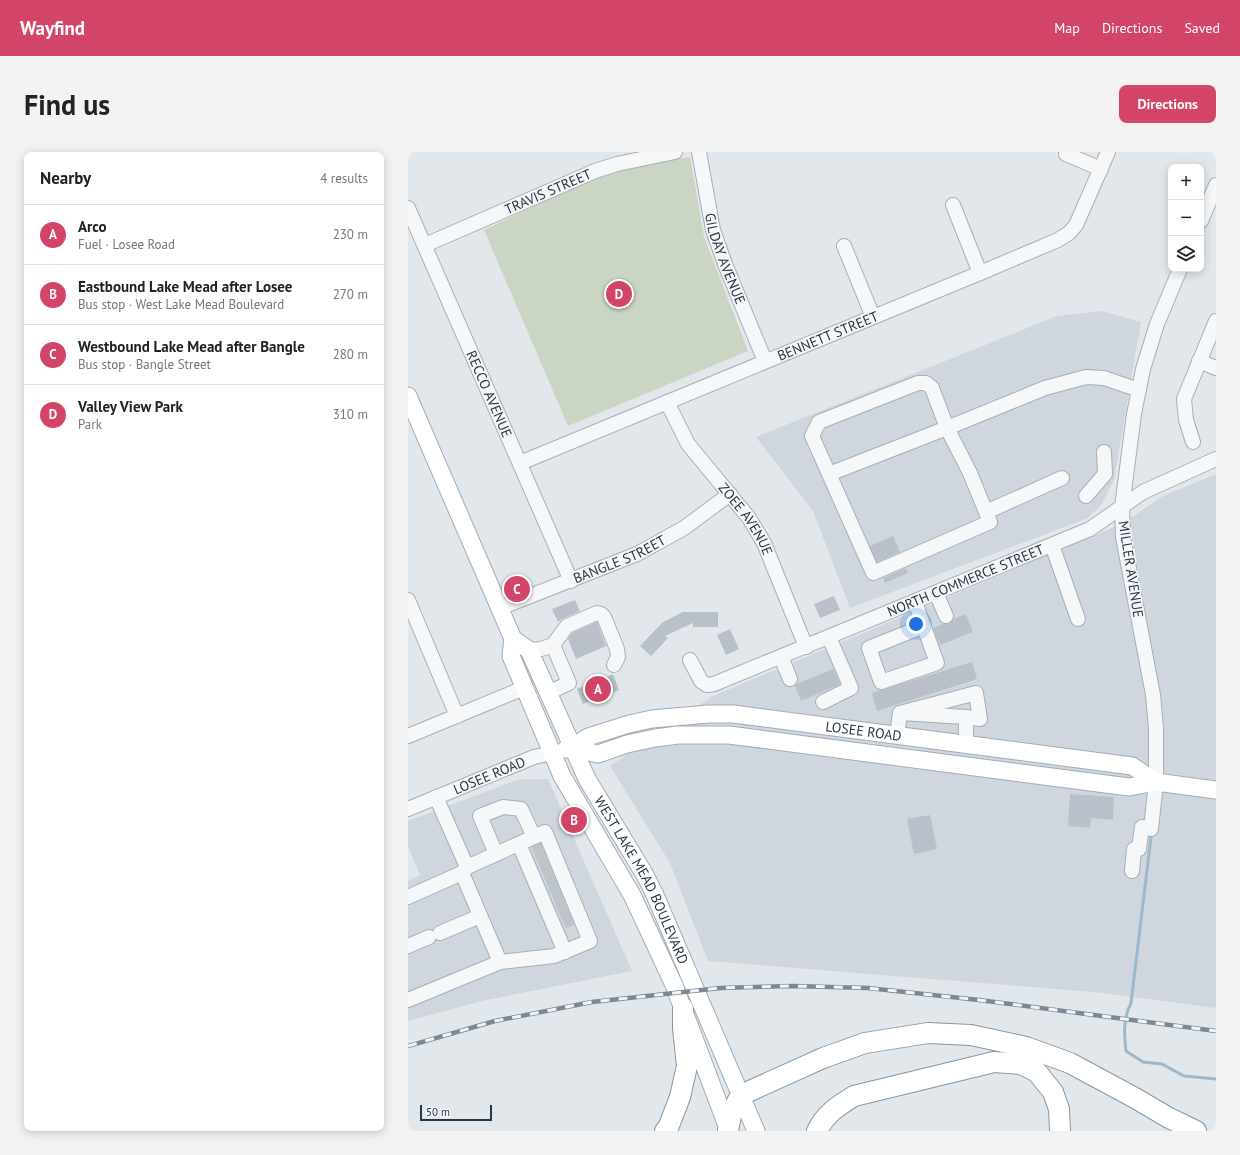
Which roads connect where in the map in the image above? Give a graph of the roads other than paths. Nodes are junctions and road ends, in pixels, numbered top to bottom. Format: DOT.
graph roads {
  1 [pos="675,152"];
  2 [pos="699,152"];
  3 [pos="1108,152"];
  4 [pos="1066,154"];
  5 [pos="1101,169"];
  6 [pos="1216,185"];
  7 [pos="953,206"];
  8 [pos="408,208"];
  9 [pos="1204,213"];
  10 [pos="425,245"];
  11 [pos="844,246"];
  12 [pos="1179,272"];
  13 [pos="980,273"];
  14 [pos="873,316"];
  15 [pos="1216,321"];
  16 [pos="765,361"];
  17 [pos="1199,361"];
  18 [pos="1216,368"];
  19 [pos="1139,390"];
  20 [pos="408,396"];
  21 [pos="667,402"];
  22 [pos="948,428"];
  23 [pos="1193,442"];
  24 [pos="1129,447"];
  25 [pos="1216,460"];
  26 [pos="520,463"];
  27 [pos="829,474"];
  28 [pos="1062,478"];
  29 [pos="730,494"];
  30 [pos="1086,496"];
  31 [pos="1122,507"];
  32 [pos="986,512"];
  33 [pos="1052,545"];
  34 [pos="571,581"];
  35 [pos="936,593"];
  36 [pos="408,600"];
  37 [pos="915,602"];
  38 [pos="500,608"];
  39 [pos="411,615"];
  40 [pos="946,616"];
  41 [pos="1078,619"];
  42 [pos="924,626"];
  43 [pos="829,637"];
  44 [pos="513,639"];
  45 [pos="553,645"];
  46 [pos="806,647"];
  47 [pos="529,650"];
  48 [pos="781,657"];
  49 [pos="690,660"];
  50 [pos="614,665"];
  51 [pos="790,680"];
  52 [pos="524,688"];
  53 [pos="548,693"];
  54 [pos="823,702"];
  55 [pos="900,713"];
  56 [pos="457,716"];
  57 [pos="966,717"];
  58 [pos="897,735"];
  59 [pos="408,736"];
  60 [pos="966,744"];
  61 [pos="572,748"];
  62 [pos="1007,750"];
  63 [pos="553,752"];
  64 [pos="940,763"];
  65 [pos="1156,782"];
  66 [pos="1216,790"];
  67 [pos="436,797"];
  68 [pos="408,809"];
  69 [pos="534,837"];
  70 [pos="496,854"];
  71 [pos="464,870"];
  72 [pos="1132,871"];
  73 [pos="552,885"];
  74 [pos="408,897"];
  75 [pos="480,916"];
  76 [pos="408,946"];
  77 [pos="565,952"];
  78 [pos="500,962"];
  79 [pos="408,1000"];
  80 [pos="683,1008"];
  81 [pos="741,1095"];
  82 [pos="729,1130"];
  83 [pos="665,1131"];
  84 [pos="756,1131"];
  85 [pos="817,1131"];
  86 [pos="1060,1131"];
  87 [pos="1196,1131"];
  1 -- 10 [label="street, TRAVIS STREET"];
  2 -- 16 [label="street, GILDAY AVENUE"];
  3 -- 5 [label="street, BENNETT STREET"];
  4 -- 5 [label="street"];
  5 -- 13 [label="street, BENNETT STREET"];
  6 -- 9 [label="street"];
  7 -- 13 [label="street"];
  8 -- 10 [label="street, RECCO AVENUE"];
  10 -- 26 [label="street, RECCO AVENUE"];
  11 -- 14 [label="street"];
  12 -- 19 [label="street, MILLER AVENUE"];
  13 -- 14 [label="street, BENNETT STREET"];
  14 -- 16 [label="street, BENNETT STREET"];
  15 -- 17 [label="street"];
  16 -- 21 [label="street, BENNETT STREET"];
  17 -- 18 [label="street"];
  17 -- 23 [label="street"];
  19 -- 22 [label="street"];
  19 -- 24 [label="street, MILLER AVENUE"];
  20 -- 38 [label="main road, WEST LAKE MEAD BOULEVARD"];
  21 -- 26 [label="street, BENNETT STREET"];
  21 -- 29 [label="street, ZOEE AVENUE"];
  22 -- 27 [label="street"];
  22 -- 27 [label="street"];
  22 -- 32 [label="street"];
  24 -- 30 [label="street"];
  24 -- 31 [label="street, MILLER AVENUE"];
  25 -- 31 [label="street, NORTH COMMERCE STREET"];
  26 -- 34 [label="street, RECCO AVENUE"];
  27 -- 32 [label="street"];
  28 -- 32 [label="street"];
  29 -- 34 [label="street, BANGLE STREET"];
  29 -- 46 [label="street, ZOEE AVENUE"];
  31 -- 33 [label="street, NORTH COMMERCE STREET"];
  31 -- 65 [label="street, MILLER AVENUE"];
  33 -- 35 [label="street, NORTH COMMERCE STREET"];
  33 -- 41 [label="street"];
  34 -- 38 [label="street, BANGLE STREET"];
  35 -- 37 [label="street, NORTH COMMERCE STREET"];
  35 -- 40 [label="street"];
  36 -- 39 [label="street"];
  37 -- 42 [label="street"];
  37 -- 43 [label="street, NORTH COMMERCE STREET"];
  38 -- 44 [label="main road, WEST LAKE MEAD BOULEVARD"];
  39 -- 56 [label="street"];
  42 -- 42 [label="street"];
  43 -- 46 [label="street, NORTH COMMERCE STREET"];
  43 -- 54 [label="street"];
  44 -- 47 [label="main road"];
  44 -- 52 [label="main road, WEST LAKE MEAD BOULEVARD"];
  45 -- 47 [label="street"];
  45 -- 50 [label="street"];
  45 -- 53 [label="street"];
  46 -- 48 [label="street, NORTH COMMERCE STREET"];
  47 -- 53 [label="main road, WEST LAKE MEAD BOULEVARD"];
  48 -- 49 [label="street, NORTH COMMERCE STREET"];
  48 -- 51 [label="street"];
  52 -- 56 [label="street"];
  52 -- 63 [label="main road, WEST LAKE MEAD BOULEVARD"];
  53 -- 61 [label="main road, WEST LAKE MEAD BOULEVARD"];
  55 -- 57 [label="street"];
  55 -- 57 [label="street"];
  55 -- 58 [label="street"];
  56 -- 59 [label="street"];
  57 -- 60 [label="street"];
  58 -- 60 [label="main road, LOSEE ROAD"];
  58 -- 61 [label="main road, LOSEE ROAD"];
  60 -- 62 [label="main road, LOSEE ROAD"];
  61 -- 63 [label="main road, LOSEE ROAD"];
  61 -- 64 [label="main road, LOSEE ROAD"];
  61 -- 81 [label="main road, WEST LAKE MEAD BOULEVARD"];
  62 -- 64 [label="main road"];
  62 -- 65 [label="main road, LOSEE ROAD"];
  63 -- 67 [label="street, LOSEE ROAD"];
  63 -- 80 [label="main road, WEST LAKE MEAD BOULEVARD"];
  64 -- 65 [label="main road, LOSEE ROAD"];
  65 -- 66 [label="main road, LOSEE ROAD"];
  65 -- 72 [label="street, MILLER AVENUE"];
  67 -- 68 [label="street, LOSEE ROAD"];
  67 -- 71 [label="street"];
  69 -- 70 [label="street"];
  69 -- 73 [label="street"];
  69 -- 73 [label="street"];
  70 -- 71 [label="street"];
  70 -- 73 [label="street"];
  71 -- 74 [label="street"];
  71 -- 75 [label="street"];
  73 -- 77 [label="street"];
  73 -- 77 [label="street"];
  75 -- 76 [label="street"];
  75 -- 78 [label="street"];
  77 -- 78 [label="street"];
  78 -- 79 [label="street"];
  80 -- 82 [label="main road, WEST LAKE MEAD BOULEVARD"];
  80 -- 83 [label="highway"];
  81 -- 82 [label="highway"];
  81 -- 84 [label="main road, WEST LAKE MEAD BOULEVARD"];
  81 -- 87 [label="highway"];
  85 -- 86 [label="highway"];
}
